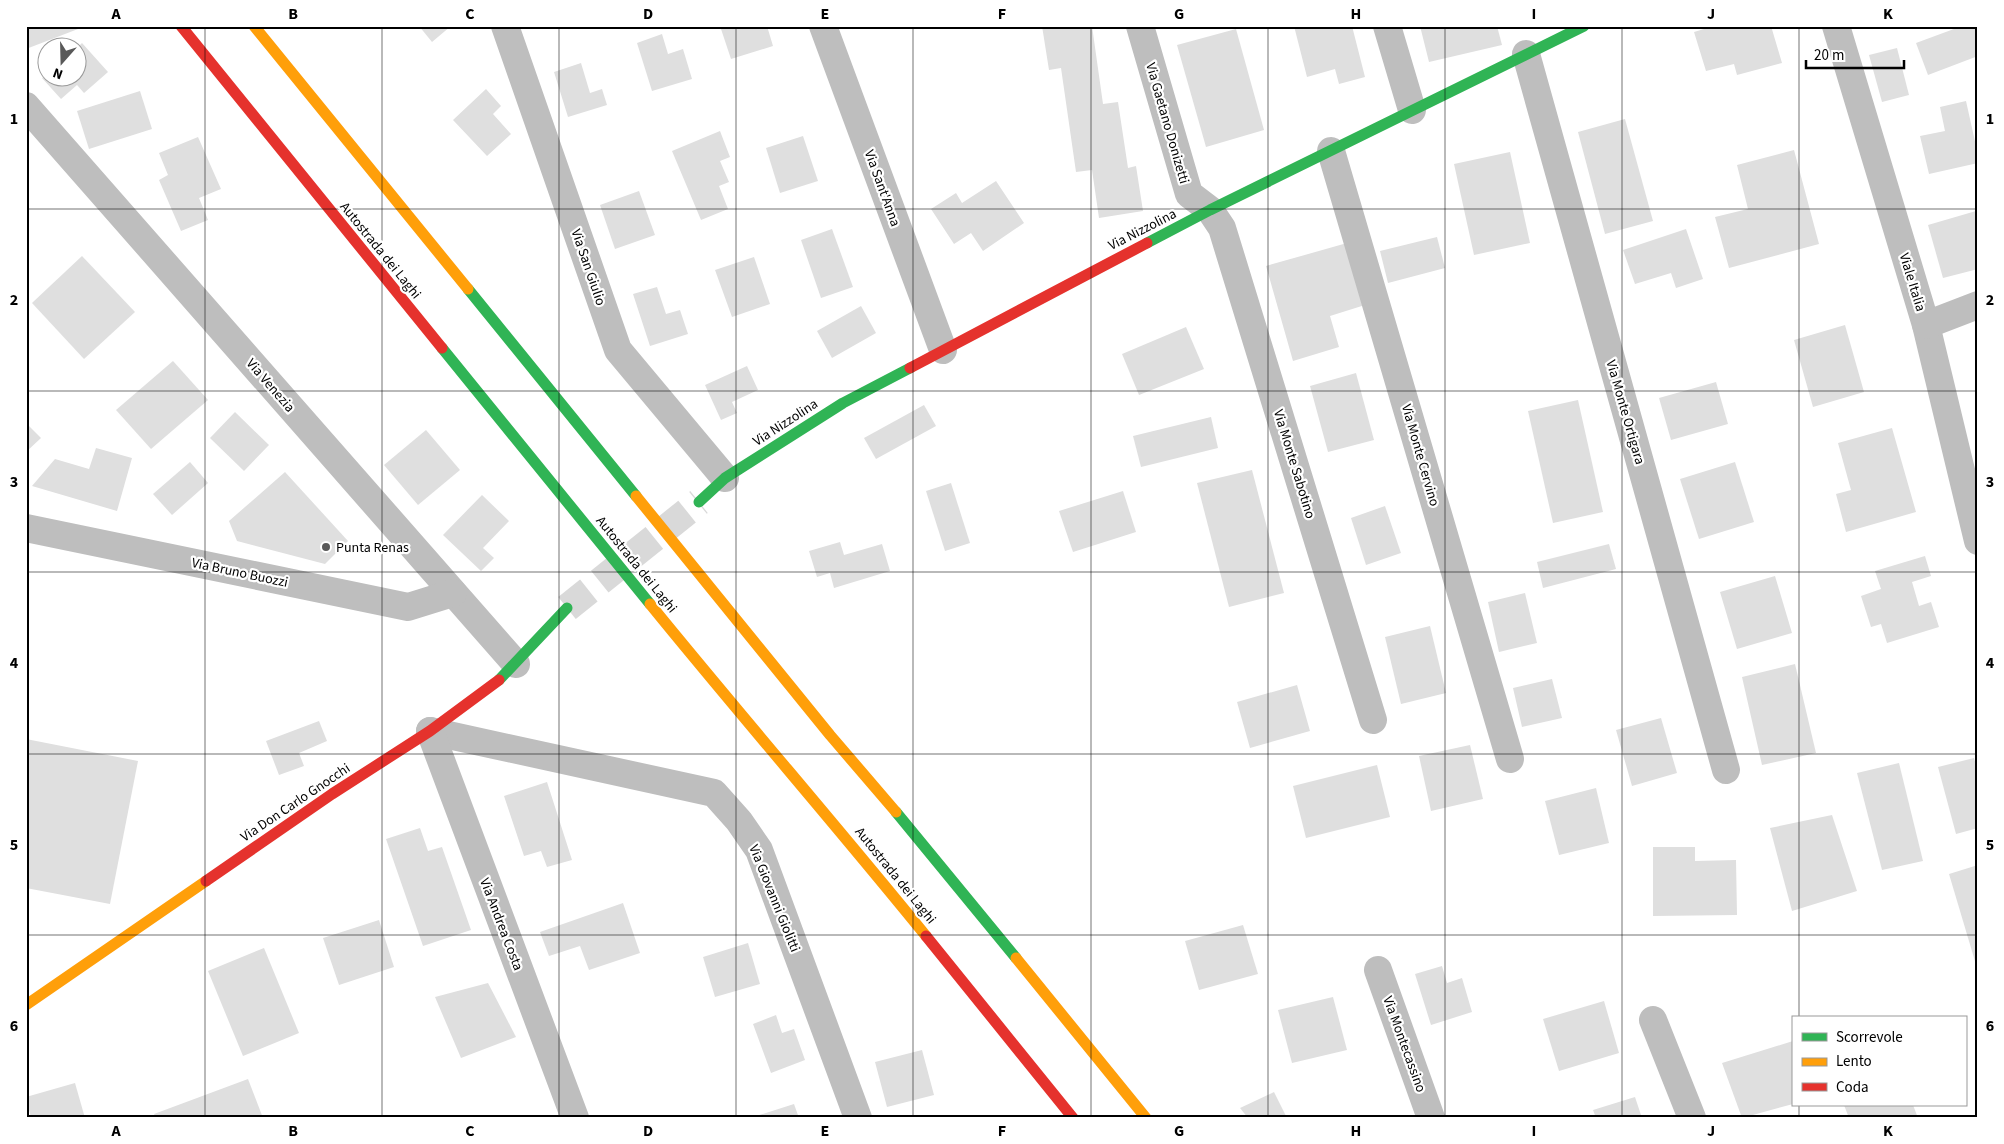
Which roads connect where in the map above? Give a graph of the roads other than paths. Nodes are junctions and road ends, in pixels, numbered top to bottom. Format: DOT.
graph roads {
  1 [pos="180,26"];
  2 [pos="254,26"];
  3 [pos="505,26"];
  4 [pos="823,26"];
  5 [pos="1140,26"];
  6 [pos="1387,26"];
  7 [pos="1836,26"];
  8 [pos="1582,27"];
  9 [pos="1526,54"];
  10 [pos="26,106"];
  11 [pos="1412,110"];
  12 [pos="1331,151"];
  13 [pos="1210,210"];
  14 [pos="1978,305"];
  15 [pos="1926,325"];
  16 [pos="943,350"];
  17 [pos="725,478"];
  18 [pos="699,502"];
  19 [pos="26,528"];
  20 [pos="1978,541"];
  21 [pos="453,593"];
  22 [pos="567,608"];
  23 [pos="516,664"];
  24 [pos="1373,720"];
  25 [pos="430,730"];
  26 [pos="1510,759"];
  27 [pos="1726,770"];
  28 [pos="1378,970"];
  29 [pos="26,1005"];
  30 [pos="1654,1020"];
  31 [pos="575,1118"];
  32 [pos="858,1118"];
  33 [pos="1073,1118"];
  34 [pos="1146,1118"];
  35 [pos="1431,1118"];
  36 [pos="1692,1118"];
  1 -- 33 [label="main road, Autostrada dei Laghi"];
  2 -- 34 [label="main road"];
  3 -- 17 [label="street, Via San Giulio"];
  4 -- 16 [label="street, Via Sant'Anna"];
  5 -- 13 [label="street, Via Gaetano Donizetti"];
  6 -- 11 [label="street"];
  7 -- 15 [label="street, Viale Italia"];
  8 -- 9 [label="main road, Via Nizzolina"];
  9 -- 11 [label="main road, Via Nizzolina"];
  9 -- 27 [label="street, Via Monte Ortigara"];
  10 -- 21 [label="street, Via Venezia"];
  11 -- 12 [label="main road, Via Nizzolina"];
  12 -- 13 [label="main road, Via Nizzolina"];
  12 -- 26 [label="street, Via Monte Cervino"];
  13 -- 16 [label="main road, Via Nizzolina"];
  13 -- 24 [label="street, Via Monte Sabotino"];
  14 -- 15 [label="street"];
  15 -- 20 [label="street, Viale Italia"];
  16 -- 17 [label="main road, Via Nizzolina"];
  17 -- 18 [label="main road"];
  19 -- 21 [label="street, Via Bruno Buozzi"];
  21 -- 23 [label="street, Via Venezia"];
  22 -- 23 [label="main road, Via Don Carlo Gnocchi"];
  23 -- 25 [label="main road, Via Don Carlo Gnocchi"];
  25 -- 29 [label="main road, Via Don Carlo Gnocchi"];
  25 -- 31 [label="street, Via Andrea Costa"];
  25 -- 32 [label="street, Via Giovanni Giolitti"];
  28 -- 35 [label="street, Via Montecassino"];
  30 -- 36 [label="street"];
}
